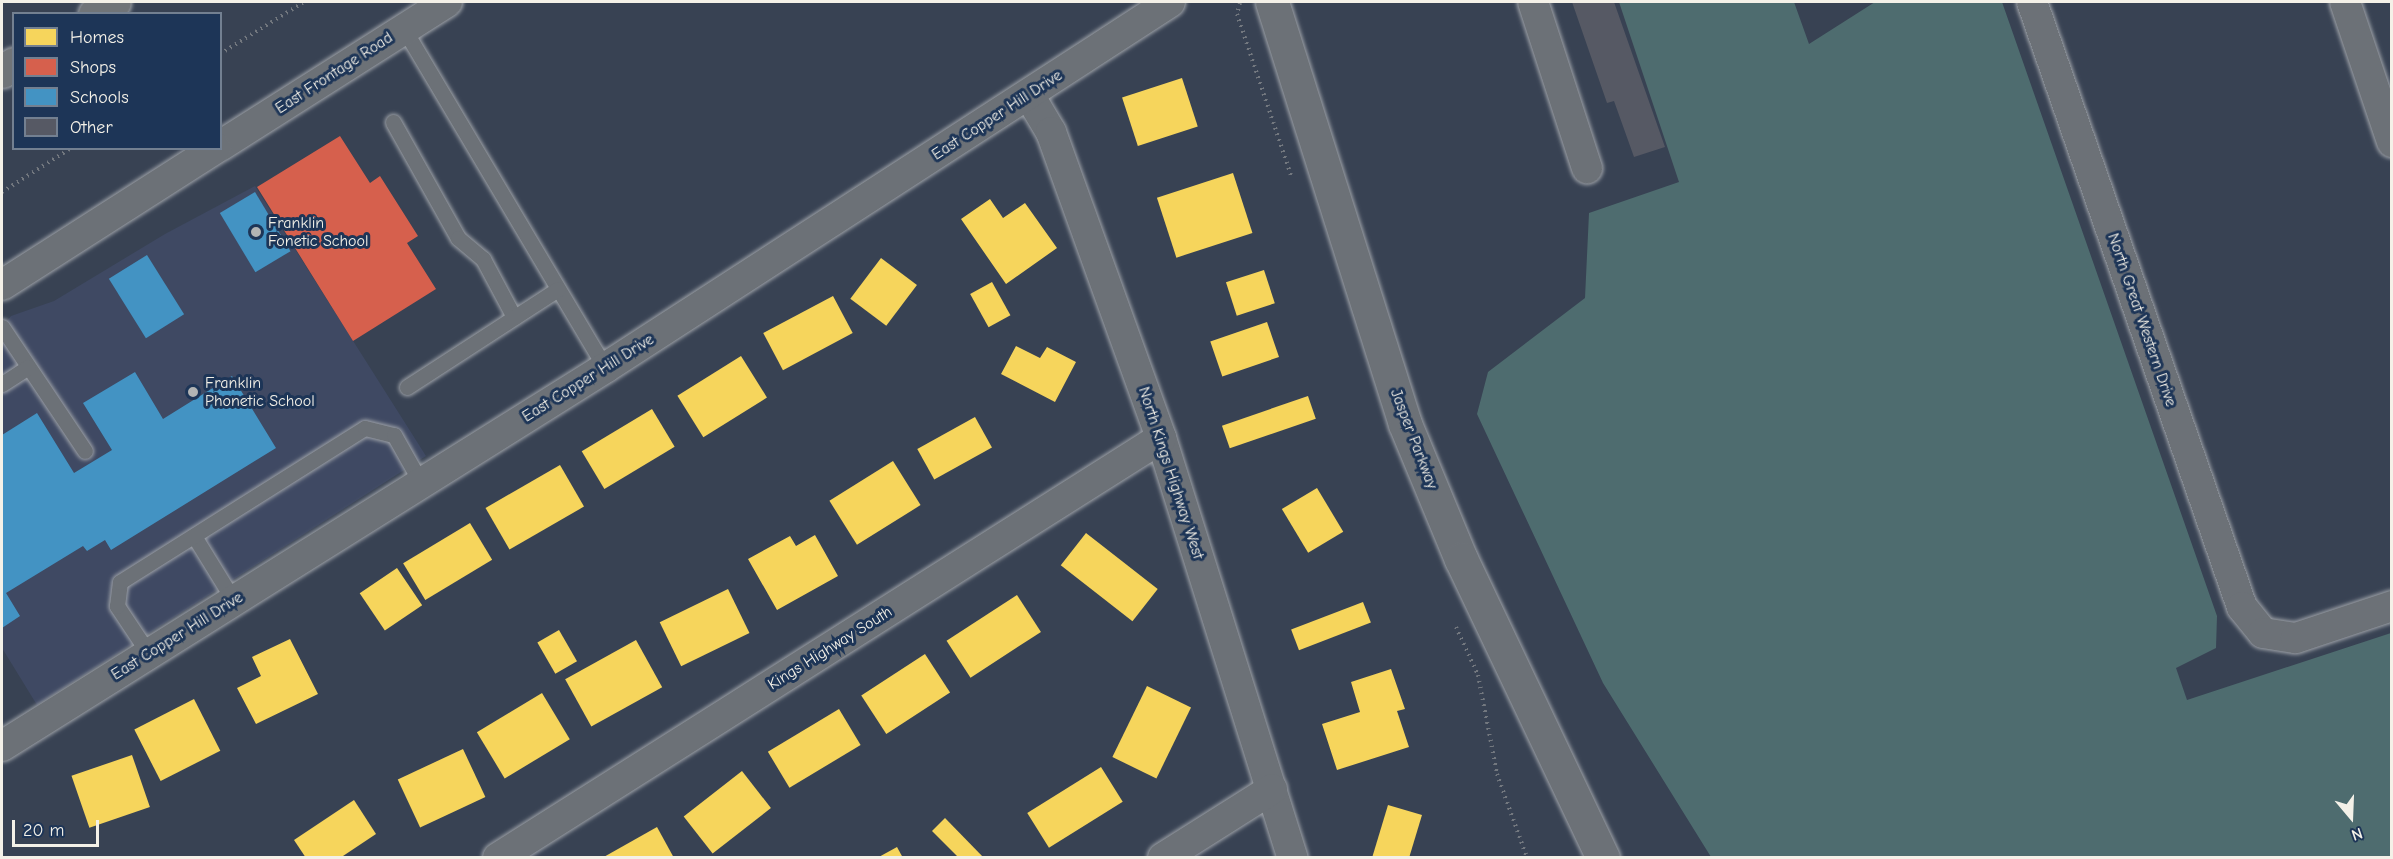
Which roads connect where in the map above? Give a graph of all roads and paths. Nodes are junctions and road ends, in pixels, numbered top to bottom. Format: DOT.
graph roads {
  1 [pos="114,2"];
  2 [pos="304,2"];
  3 [pos="447,2"];
  4 [pos="1170,2"];
  5 [pos="1272,2"];
  6 [pos="1533,2"];
  7 [pos="2032,2"];
  8 [pos="2345,2"];
  9 [pos="98,12"];
  10 [pos="404,29"];
  11 [pos="222,53"];
  12 [pos="1029,95"];
  13 [pos="393,122"];
  14 [pos="2391,142"];
  15 [pos="222,145"];
  16 [pos="68,150"];
  17 [pos="213,150"];
  18 [pos="1587,168"];
  19 [pos="2,192"];
  20 [pos="2,285"];
  21 [pos="558,289"];
  22 [pos="514,317"];
  23 [pos="2,327"];
  24 [pos="28,367"];
  25 [pos="605,368"];
  26 [pos="2,384"];
  27 [pos="407,387"];
  28 [pos="1161,438"];
  29 [pos="85,451"];
  30 [pos="421,483"];
  31 [pos="194,536"];
  32 [pos="234,601"];
  33 [pos="2391,606"];
  34 [pos="149,654"];
  35 [pos="2,746"];
  36 [pos="1272,789"];
  37 [pos="498,858"];
  38 [pos="1163,858"];
  39 [pos="1293,858"];
  40 [pos="1603,858"];
  1 -- 9 [label="main road"];
  2 -- 11 [label="path"];
  3 -- 10 [label="street, East Frontage Road"];
  4 -- 12 [label="street, East Copper Hill Drive"];
  5 -- 40 [label="main road, Jasper Parkway"];
  6 -- 18 [label="street"];
  7 -- 33 [label="street, North Great Western Drive"];
  8 -- 14 [label="street"];
  10 -- 15 [label="street, East Frontage Road"];
  10 -- 21 [label="lane"];
  12 -- 25 [label="street, East Copper Hill Drive"];
  12 -- 28 [label="street, North Kings Highway West"];
  13 -- 22 [label="lane"];
  16 -- 19 [label="path"];
  17 -- 20 [label="street"];
  21 -- 22 [label="lane"];
  21 -- 25 [label="lane"];
  22 -- 27 [label="lane"];
  23 -- 24 [label="lane"];
  24 -- 26 [label="lane"];
  24 -- 29 [label="lane"];
  25 -- 30 [label="street, East Copper Hill Drive"];
  28 -- 36 [label="street, North Kings Highway West"];
  28 -- 37 [label="street, Kings Highway South"];
  30 -- 31 [label="lane"];
  30 -- 32 [label="street, East Copper Hill Drive"];
  31 -- 32 [label="lane"];
  31 -- 34 [label="lane"];
  32 -- 34 [label="street, East Copper Hill Drive"];
  34 -- 35 [label="street, East Copper Hill Drive"];
  36 -- 38 [label="street"];
  36 -- 39 [label="street, North Kings Highway West"];
}
